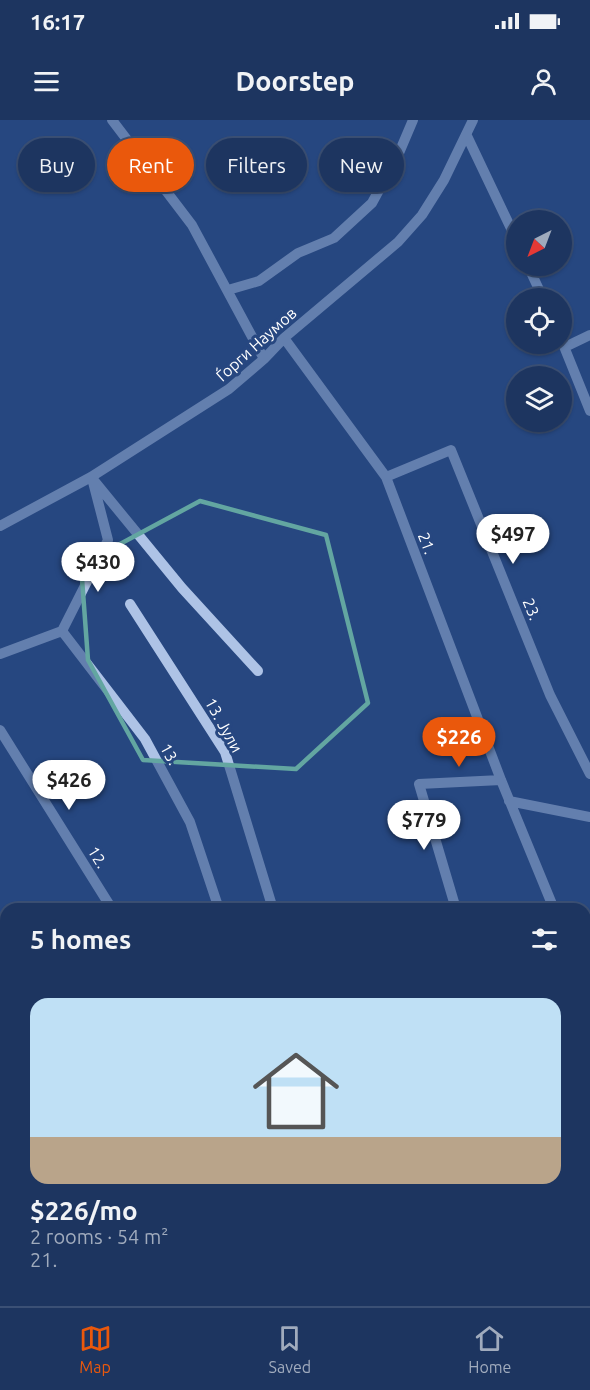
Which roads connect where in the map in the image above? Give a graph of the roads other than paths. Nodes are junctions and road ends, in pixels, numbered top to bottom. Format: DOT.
graph roads {
  1 [pos="112,120"];
  2 [pos="413,120"];
  3 [pos="473,120"];
  4 [pos="467,136"];
  5 [pos="506,218"];
  6 [pos="228,290"];
  7 [pos="590,335"];
  8 [pos="284,338"];
  9 [pos="572,340"];
  10 [pos="567,354"];
  11 [pos="264,359"];
  12 [pos="590,411"];
  13 [pos="92,477"];
  14 [pos="386,477"];
  15 [pos="0,526"];
  16 [pos="130,604"];
  17 [pos="63,631"];
  18 [pos="0,654"];
  19 [pos="258,671"];
  20 [pos="0,730"];
  21 [pos="590,774"];
  22 [pos="501,780"];
  23 [pos="510,801"];
  24 [pos="590,817"];
  25 [pos="108,903"];
  26 [pos="217,903"];
  27 [pos="271,903"];
  28 [pos="454,903"];
  29 [pos="552,903"];
  1 -- 6 [label="street"];
  2 -- 6 [label="street"];
  3 -- 4 [label="street, Ѓорги Наумов"];
  4 -- 5 [label="street"];
  4 -- 8 [label="street, Ѓорги Наумов"];
  6 -- 11 [label="street"];
  7 -- 9 [label="street"];
  8 -- 11 [label="street, Ѓорги Наумов"];
  8 -- 14 [label="street, 21."];
  10 -- 12 [label="street"];
  11 -- 13 [label="street, Ѓорги Наумов"];
  13 -- 15 [label="street, Ѓорги Наумов"];
  13 -- 17 [label="street"];
  13 -- 19 [label="street"];
  14 -- 21 [label="street, 23."];
  14 -- 22 [label="street, 21."];
  16 -- 27 [label="street, 13. Јули"];
  17 -- 18 [label="street"];
  17 -- 26 [label="street, 13."];
  20 -- 25 [label="street, 12."];
  22 -- 23 [label="street, 21."];
  22 -- 28 [label="street"];
  23 -- 24 [label="street"];
  23 -- 29 [label="street, 21."];
}
